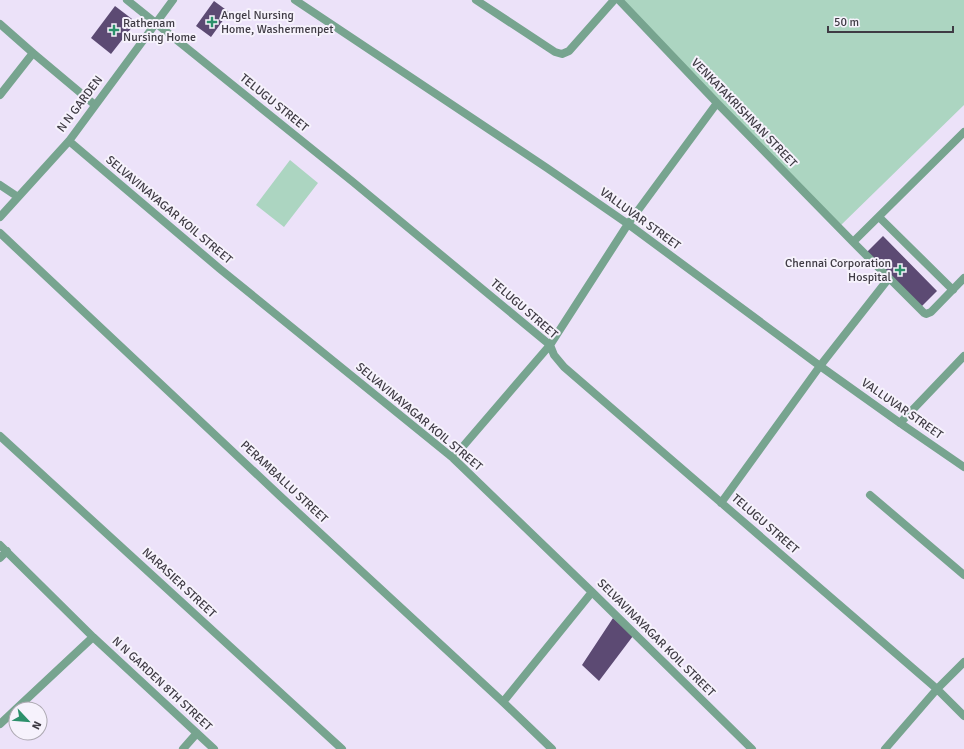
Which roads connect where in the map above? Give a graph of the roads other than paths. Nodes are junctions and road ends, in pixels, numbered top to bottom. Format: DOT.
graph roads {
  1 [pos="127,0"];
  2 [pos="173,0"];
  3 [pos="296,0"];
  4 [pos="476,0"];
  5 [pos="614,0"];
  6 [pos="619,0"];
  7 [pos="0,24"];
  8 [pos="156,24"];
  9 [pos="33,54"];
  10 [pos="0,95"];
  11 [pos="717,103"];
  12 [pos="95,105"];
  13 [pos="964,132"];
  14 [pos="69,140"];
  15 [pos="0,185"];
  16 [pos="18,197"];
  17 [pos="0,217"];
  18 [pos="879,217"];
  19 [pos="628,224"];
  20 [pos="0,233"];
  21 [pos="853,242"];
  22 [pos="889,278"];
  23 [pos="964,278"];
  24 [pos="953,290"];
  25 [pos="550,345"];
  26 [pos="964,356"];
  27 [pos="820,366"];
  28 [pos="900,423"];
  29 [pos="0,436"];
  30 [pos="453,458"];
  31 [pos="964,467"];
  32 [pos="870,495"];
  33 [pos="721,503"];
  34 [pos="0,545"];
  35 [pos="7,552"];
  36 [pos="0,558"];
  37 [pos="964,576"];
  38 [pos="592,592"];
  39 [pos="93,637"];
  40 [pos="964,662"];
  41 [pos="937,689"];
  42 [pos="25,701"];
  43 [pos="503,702"];
  44 [pos="8,716"];
  45 [pos="964,716"];
  46 [pos="0,724"];
  47 [pos="197,733"];
  48 [pos="183,749"];
  49 [pos="214,749"];
  50 [pos="342,749"];
  51 [pos="552,749"];
  52 [pos="752,749"];
  53 [pos="885,749"];
  1 -- 8 [label="street, TELUGU STREET"];
  2 -- 8 [label="street, N N GARDEN"];
  3 -- 19 [label="street, VALLUVAR STREET"];
  4 -- 5 [label="street"];
  6 -- 11 [label="street, VENKATAKRISHNAN STREET"];
  7 -- 9 [label="street"];
  8 -- 12 [label="street, N N GARDEN"];
  8 -- 25 [label="street, TELUGU STREET"];
  9 -- 10 [label="street"];
  9 -- 12 [label="street"];
  11 -- 19 [label="street"];
  11 -- 21 [label="street, VENKATAKRISHNAN STREET"];
  12 -- 14 [label="street, N N GARDEN"];
  13 -- 18 [label="street"];
  14 -- 16 [label="street, N N GARDEN"];
  14 -- 30 [label="street, SELVAVINAYAGAR KOIL STREET"];
  15 -- 16 [label="street"];
  16 -- 17 [label="street, N N GARDEN"];
  18 -- 21 [label="street"];
  18 -- 24 [label="street"];
  19 -- 25 [label="street"];
  19 -- 27 [label="street, VALLUVAR STREET"];
  20 -- 43 [label="street, PERAMBALLU STREET"];
  21 -- 22 [label="street, VENKATAKRISHNAN STREET"];
  22 -- 24 [label="street, VENKATAKRISHNAN STREET"];
  22 -- 27 [label="street"];
  23 -- 24 [label="street"];
  25 -- 30 [label="street"];
  25 -- 33 [label="street, TELUGU STREET"];
  26 -- 28 [label="street"];
  27 -- 28 [label="street, VALLUVAR STREET"];
  27 -- 33 [label="street"];
  28 -- 31 [label="street, VALLUVAR STREET"];
  29 -- 50 [label="street, NARASIER STREET"];
  30 -- 38 [label="street, SELVAVINAYAGAR KOIL STREET"];
  32 -- 37 [label="street"];
  33 -- 41 [label="street, TELUGU STREET"];
  34 -- 35 [label="street, N N GARDEN 8TH STREET"];
  35 -- 36 [label="street"];
  35 -- 39 [label="street, N N GARDEN 8TH STREET"];
  38 -- 43 [label="street"];
  38 -- 52 [label="street, SELVAVINAYAGAR KOIL STREET"];
  39 -- 42 [label="street"];
  39 -- 47 [label="street, N N GARDEN 8TH STREET"];
  40 -- 41 [label="street"];
  41 -- 45 [label="street, TELUGU STREET"];
  41 -- 53 [label="street"];
  43 -- 51 [label="street, PERAMBALLU STREET"];
  44 -- 46 [label="street"];
  47 -- 48 [label="street"];
  47 -- 49 [label="street, N N GARDEN 8TH STREET"];
}
